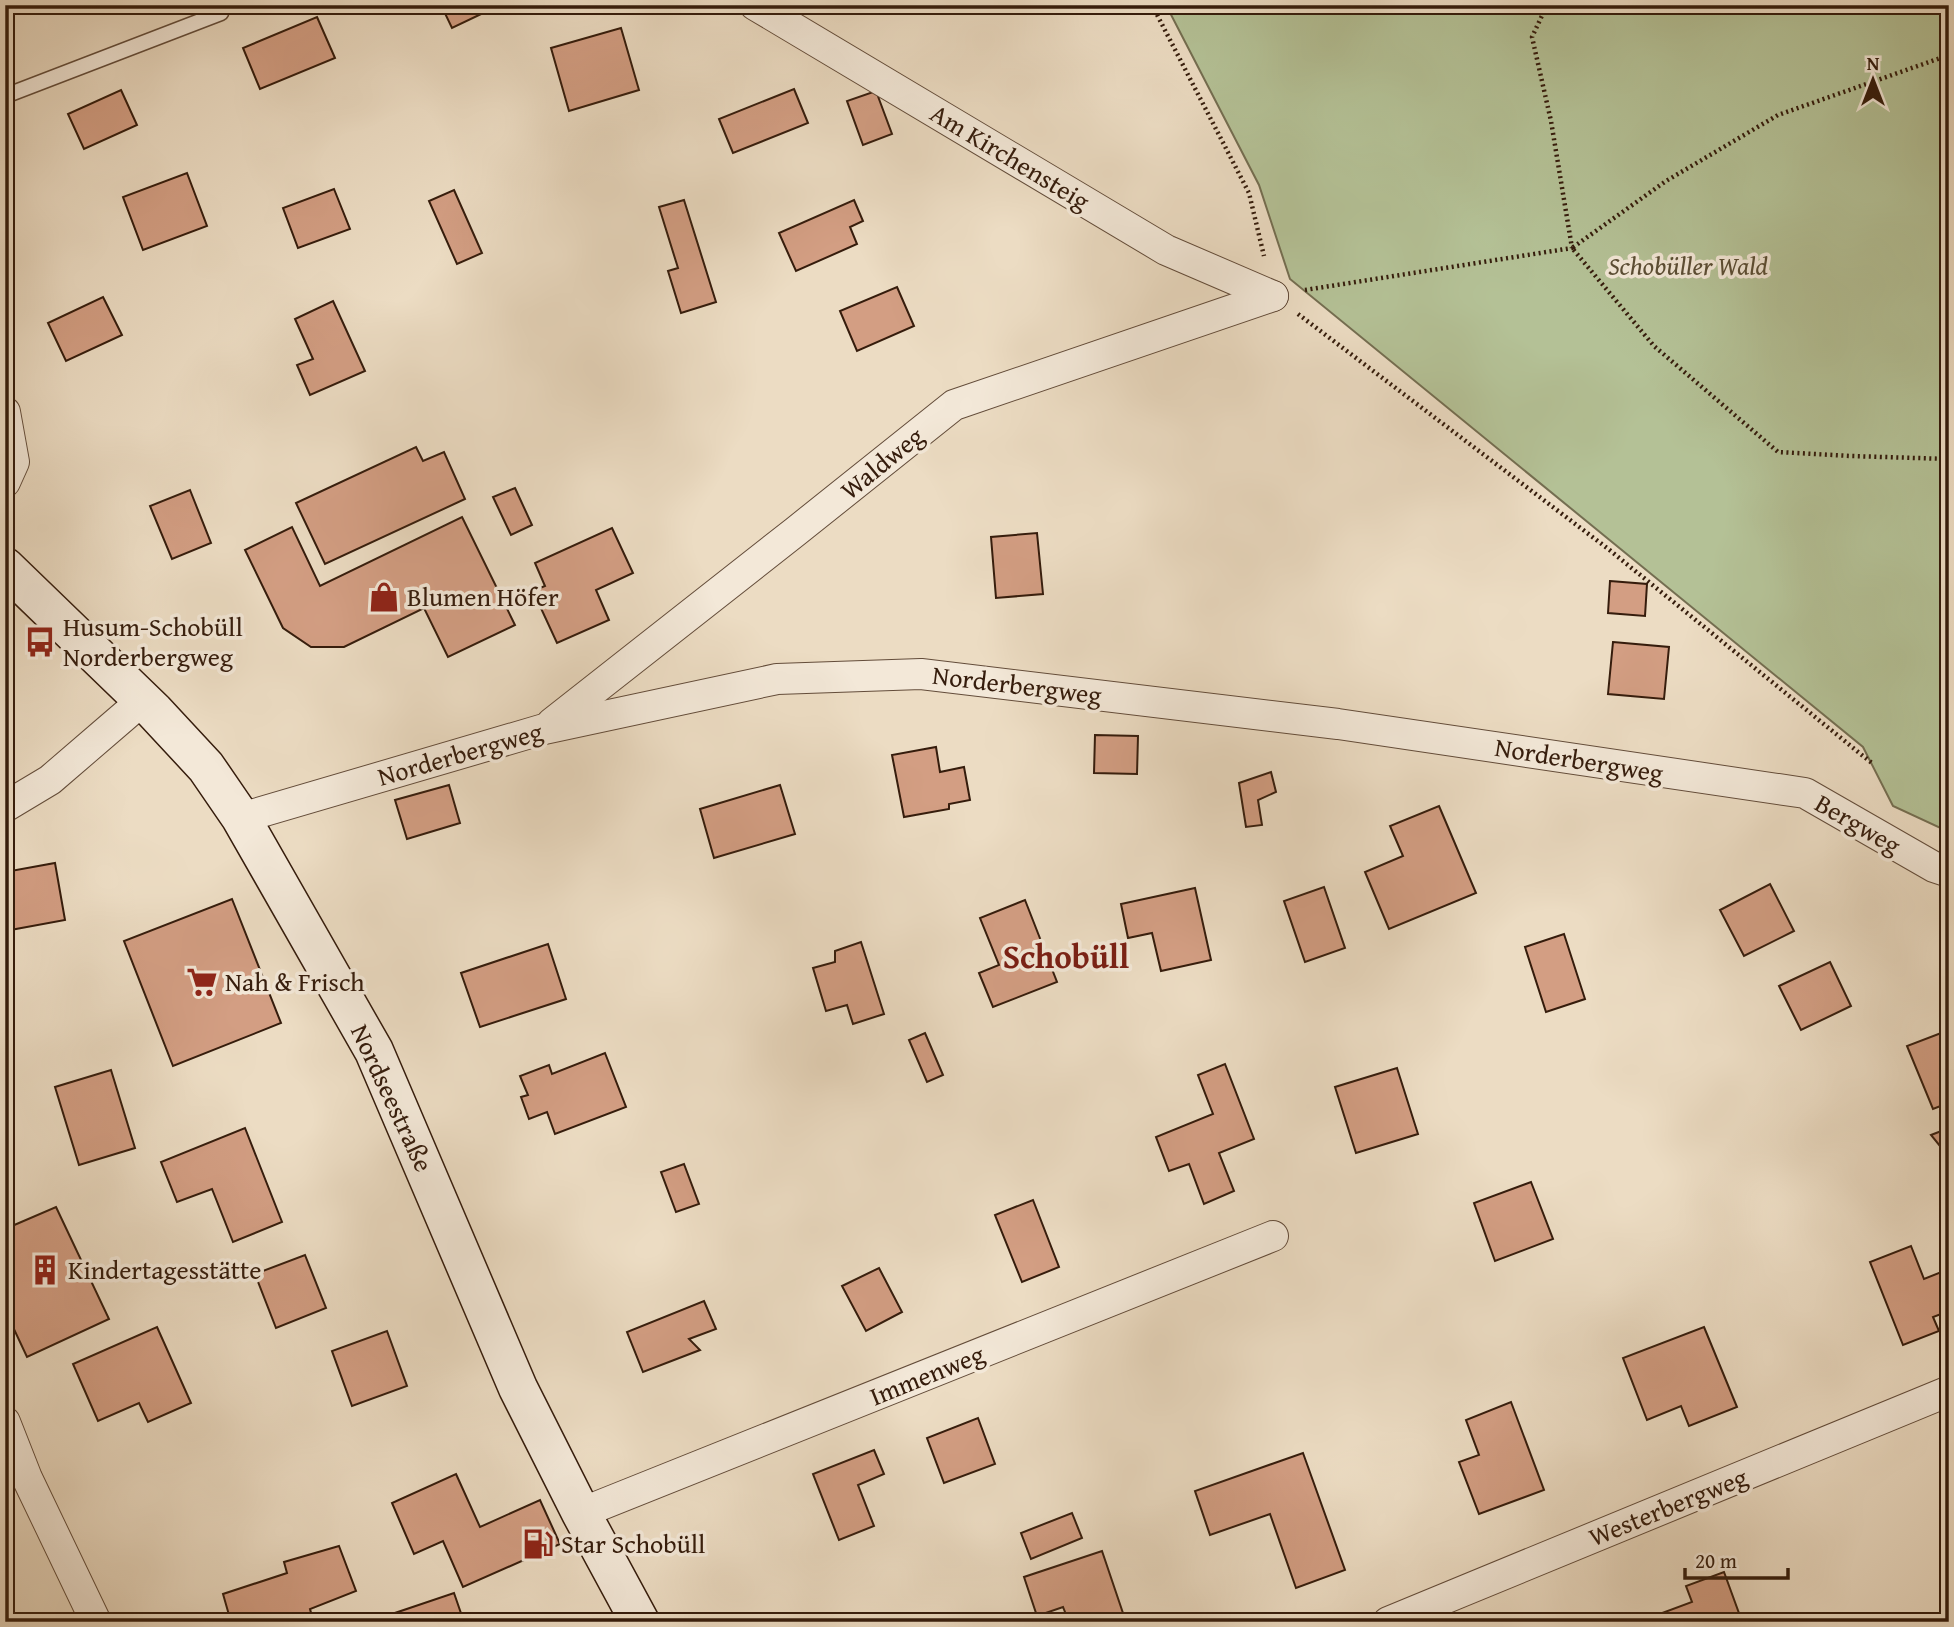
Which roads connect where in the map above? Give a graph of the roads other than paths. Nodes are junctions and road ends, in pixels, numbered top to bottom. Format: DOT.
graph roads {
  1 [pos="755,5"];
  2 [pos="221,13"];
  3 [pos="5,96"];
  4 [pos="1273,296"];
  5 [pos="5,412"];
  6 [pos="5,482"];
  7 [pos="5,567"];
  8 [pos="143,700"];
  9 [pos="544,729"];
  10 [pos="1805,793"];
  11 [pos="5,807"];
  12 [pos="241,818"];
  13 [pos="1949,872"];
  14 [pos="1273,1236"];
  15 [pos="1949,1391"];
  16 [pos="5,1422"];
  17 [pos="582,1513"];
  18 [pos="96,1622"];
  19 [pos="640,1622"];
  20 [pos="1388,1622"];
  1 -- 4 [label="street, Am Kirchensteig"];
  2 -- 3 [label="lane"];
  4 -- 9 [label="street, Waldweg"];
  5 -- 6 [label="street"];
  7 -- 8 [label="main road, Nordseestraße"];
  8 -- 11 [label="street"];
  8 -- 12 [label="main road, Nordseestraße"];
  9 -- 10 [label="street, Norderbergweg"];
  9 -- 12 [label="street, Norderbergweg"];
  10 -- 13 [label="street, Bergweg"];
  12 -- 17 [label="main road, Nordseestraße"];
  14 -- 17 [label="street, Immenweg"];
  15 -- 20 [label="street, Westerbergweg"];
  16 -- 18 [label="street"];
  17 -- 19 [label="main road, Nordseestraße"];
}
